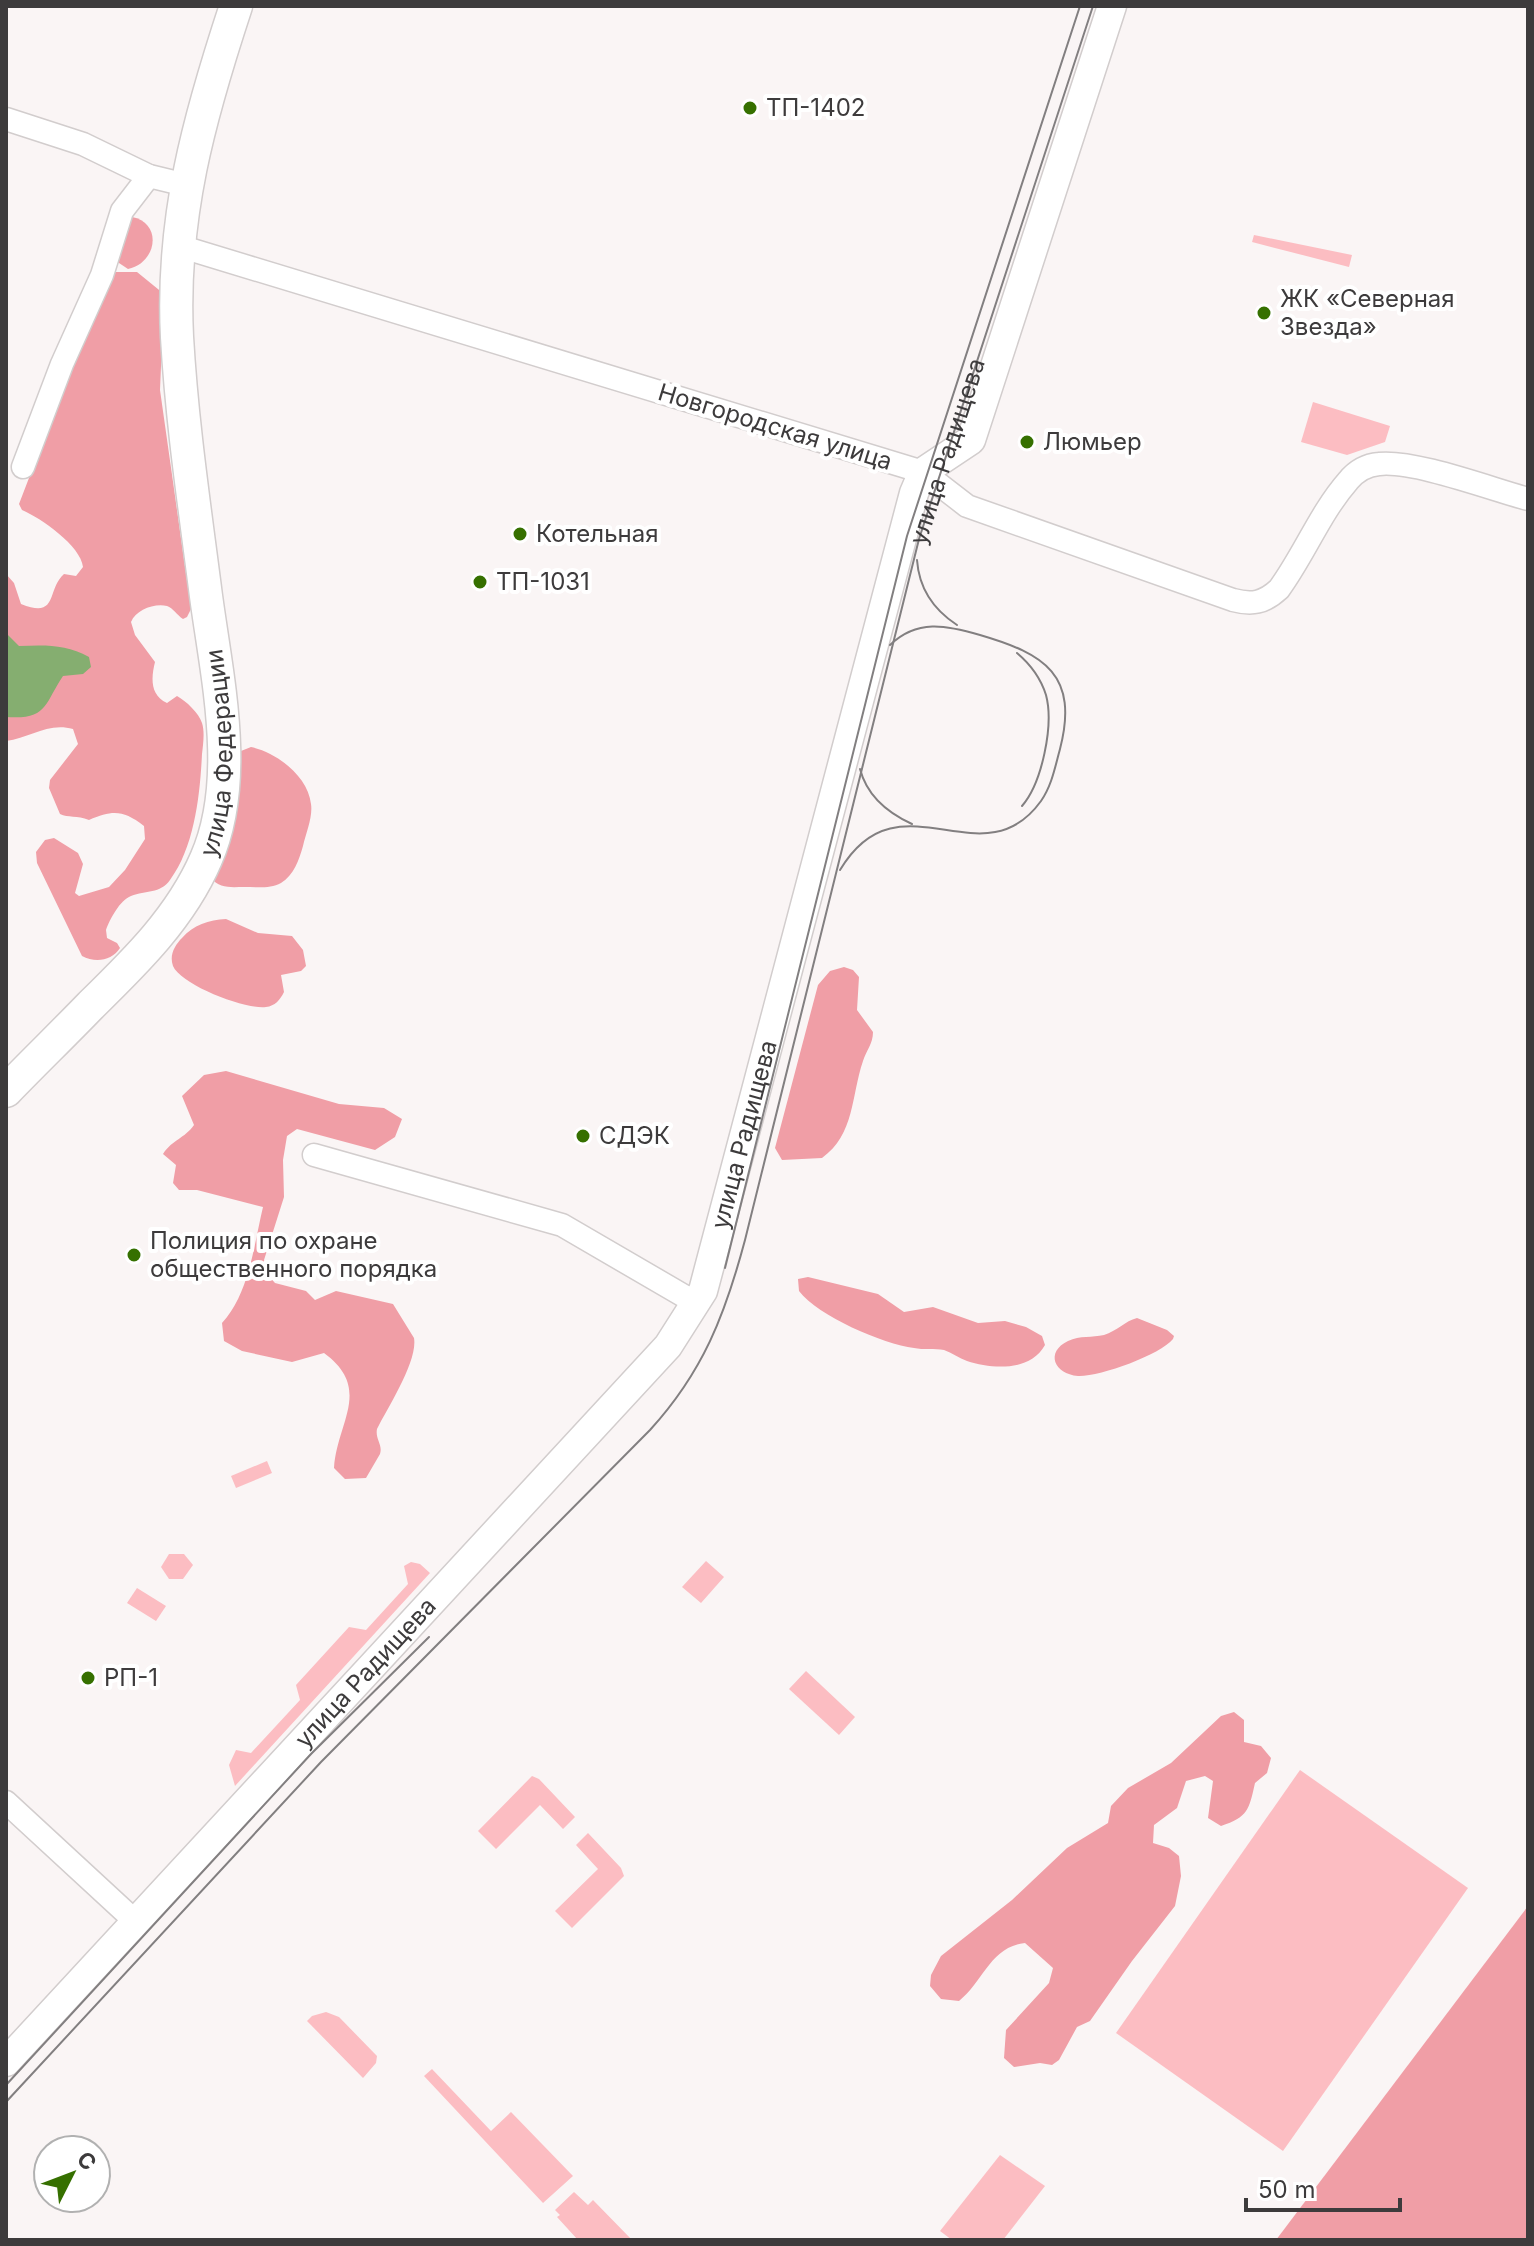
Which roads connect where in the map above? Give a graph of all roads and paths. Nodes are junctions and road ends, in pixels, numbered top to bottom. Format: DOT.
graph roads {
  1 [pos="236,6"];
  2 [pos="1112,6"];
  3 [pos="6,119"];
  4 [pos="149,176"];
  5 [pos="186,185"];
  6 [pos="179,246"];
  7 [pos="23,467"];
  8 [pos="923,472"];
  9 [pos="1528,499"];
  10 [pos="6,1091"];
  11 [pos="314,1155"];
  12 [pos="696,1303"];
  13 [pos="6,1802"];
  14 [pos="136,1922"];
  15 [pos="6,2062"];
  1 -- 5 [label="main road, улица Федерации"];
  2 -- 8 [label="street, улица Радищева"];
  3 -- 4 [label="street"];
  4 -- 5 [label="street"];
  4 -- 7 [label="street"];
  5 -- 6 [label="main road, улица Федерации"];
  6 -- 8 [label="street, Новгородская улица"];
  6 -- 10 [label="main road, улица Федерации"];
  8 -- 9 [label="street, Новгородская улица"];
  8 -- 12 [label="street, улица Радищева"];
  11 -- 12 [label="street"];
  12 -- 14 [label="street, улица Радищева"];
  13 -- 14 [label="street"];
  14 -- 15 [label="street, улица Радищева"];
}
